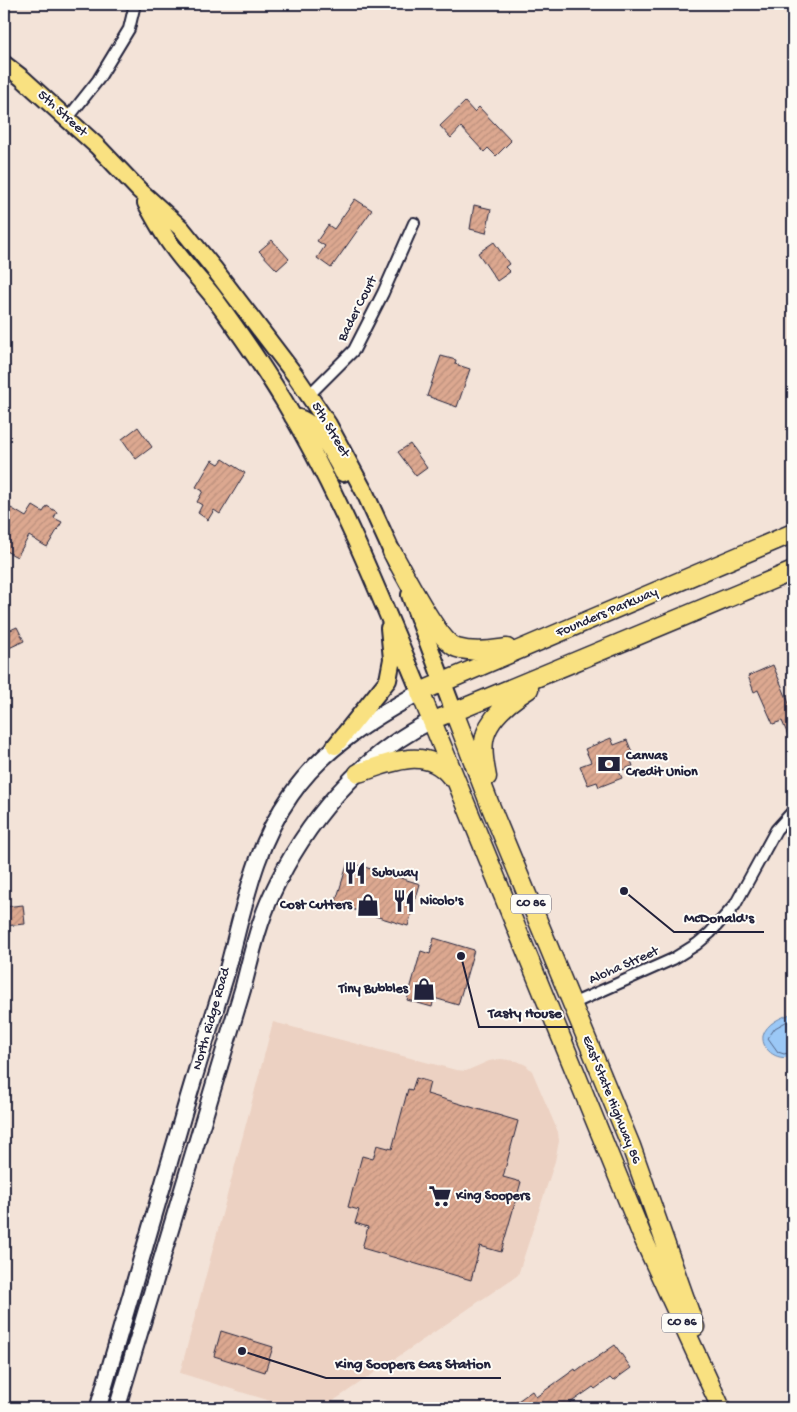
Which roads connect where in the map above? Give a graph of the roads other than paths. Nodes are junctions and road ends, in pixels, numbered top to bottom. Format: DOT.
graph roads {
  1 [pos="135,4"];
  2 [pos="4,64"];
  3 [pos="68,118"];
  4 [pos="138,190"];
  5 [pos="414,223"];
  6 [pos="188,266"];
  7 [pos="309,395"];
  8 [pos="293,417"];
  9 [pos="793,533"];
  10 [pos="392,552"];
  11 [pos="793,571"];
  12 [pos="404,581"];
  13 [pos="387,610"];
  14 [pos="533,644"];
  15 [pos="574,663"];
  16 [pos="443,682"];
  17 [pos="420,692"];
  18 [pos="454,712"];
  19 [pos="431,721"];
  20 [pos="335,746"];
  21 [pos="358,774"];
  22 [pos="490,805"];
  23 [pos="468,808"];
  24 [pos="793,811"];
  25 [pos="572,1004"];
  26 [pos="98,1408"];
  27 [pos="118,1408"];
  28 [pos="722,1408"];
  1 -- 3 [label="street"];
  2 -- 3 [label="main road, 5th Street"];
  3 -- 4 [label="main road, 5th Street"];
  4 -- 6 [label="main road, 5th Street"];
  4 -- 7 [label="main road, 5th Street"];
  5 -- 7 [label="street, Bader Court"];
  6 -- 7 [label="main road"];
  6 -- 8 [label="main road, 5th Street"];
  7 -- 10 [label="main road, 5th Street"];
  8 -- 12 [label="main road"];
  8 -- 13 [label="main road, 5th Street"];
  9 -- 14 [label="highway, Founders Parkway"];
  10 -- 12 [label="main road, 5th Street"];
  10 -- 14 [label="highway"];
  11 -- 15 [label="highway, CO 86"];
  12 -- 16 [label="main road, 5th Street"];
  13 -- 17 [label="main road, 5th Street"];
  13 -- 20 [label="main road"];
  14 -- 16 [label="highway, Founders Parkway"];
  15 -- 18 [label="highway"];
  15 -- 22 [label="highway, CO 86"];
  16 -- 17 [label="highway, Founders Parkway"];
  16 -- 18 [label="main road, 5th Street"];
  17 -- 19 [label="highway, 5th Street / CO 86"];
  17 -- 20 [label="main road, North Ridge Road"];
  18 -- 19 [label="main road"];
  18 -- 22 [label="highway, East State Highway 86"];
  19 -- 21 [label="main road, North Ridge Road"];
  19 -- 23 [label="highway, East State Highway 86 / CO 86"];
  20 -- 26 [label="main road, North Ridge Road"];
  21 -- 23 [label="highway"];
  21 -- 27 [label="main road, North Ridge Road"];
  22 -- 25 [label="highway, East State Highway 86 / CO 86"];
  23 -- 28 [label="highway, East State Highway 86 / CO 86"];
  24 -- 25 [label="street, Aloha Street"];
  25 -- 28 [label="highway, East State Highway 86 / CO 86"];
}
